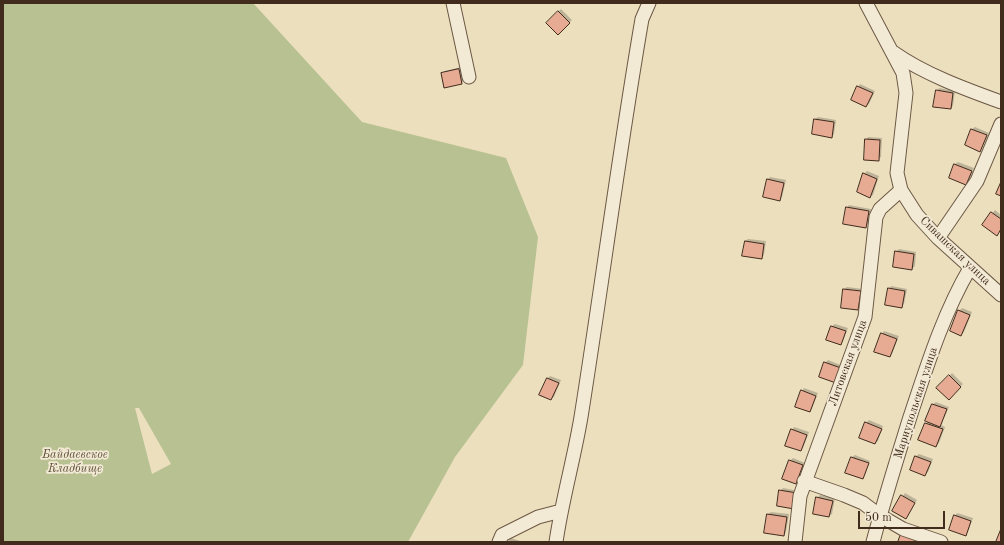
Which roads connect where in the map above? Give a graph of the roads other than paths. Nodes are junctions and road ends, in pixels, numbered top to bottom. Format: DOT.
graph roads {
  1 [pos="453,3"];
  2 [pos="649,3"];
  3 [pos="866,3"];
  4 [pos="891,51"];
  5 [pos="469,76"];
  6 [pos="1001,102"];
  7 [pos="1001,124"];
  8 [pos="901,190"];
  9 [pos="938,238"];
  10 [pos="970,268"];
  11 [pos="1001,295"];
  12 [pos="804,481"];
  13 [pos="561,511"];
  14 [pos="879,515"];
  15 [pos="499,542"];
  16 [pos="556,542"];
  17 [pos="795,542"];
  18 [pos="873,542"];
  19 [pos="941,542"];
  1 -- 5 [label="street"];
  2 -- 13 [label="street"];
  3 -- 4 [label="street, Сивашская улица"];
  4 -- 6 [label="street"];
  4 -- 8 [label="street, Сивашская улица"];
  7 -- 9 [label="street"];
  8 -- 9 [label="street, Сивашская улица"];
  8 -- 12 [label="street, Литовская улица"];
  9 -- 10 [label="street, Сивашская улица"];
  10 -- 11 [label="street, Сивашская улица"];
  10 -- 14 [label="street, Мариупольская улица"];
  12 -- 14 [label="street"];
  12 -- 17 [label="street, Литовская улица"];
  13 -- 15 [label="street"];
  13 -- 16 [label="street"];
  14 -- 18 [label="street, Мариупольская улица"];
  14 -- 19 [label="street"];
}
